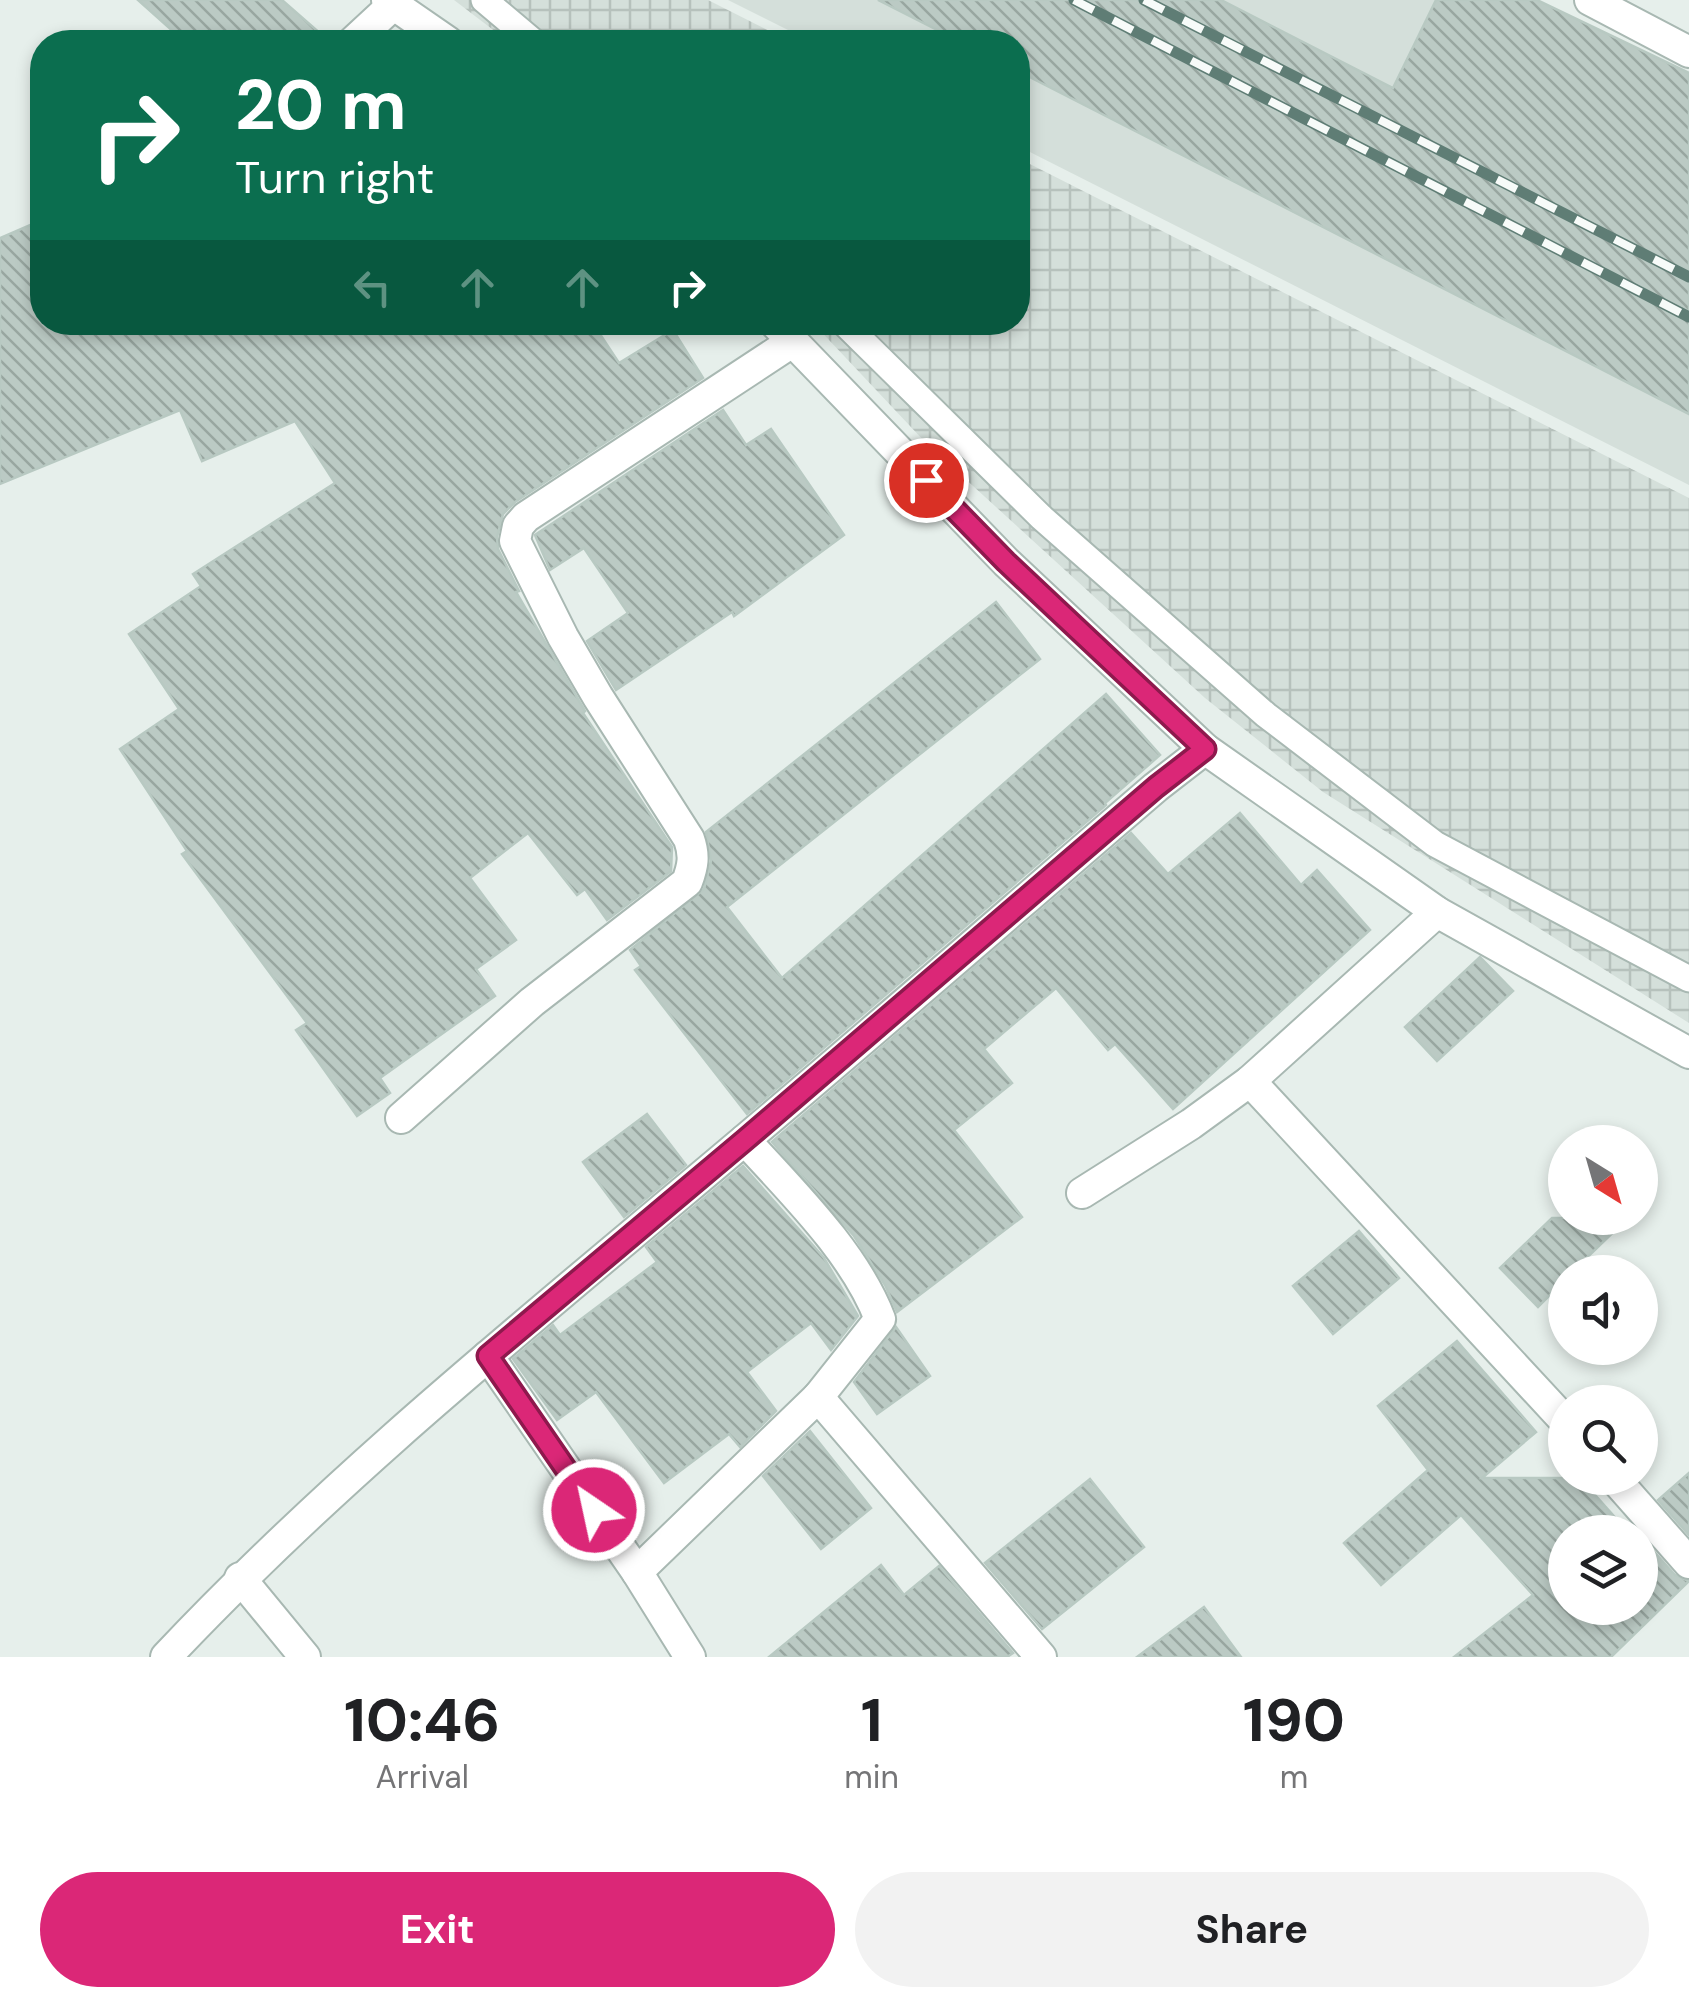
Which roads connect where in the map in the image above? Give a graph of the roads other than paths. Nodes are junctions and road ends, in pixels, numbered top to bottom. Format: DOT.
graph roads {
  1 [pos="484,0"];
  2 [pos="1590,0"];
  3 [pos="391,2"];
  4 [pos="364,30"];
  5 [pos="431,30"];
  6 [pos="520,30"];
  7 [pos="1689,52"];
  8 [pos="779,335"];
  9 [pos="786,335"];
  10 [pos="855,335"];
  11 [pos="1205,749"];
  12 [pos="1437,912"];
  13 [pos="1689,979"];
  14 [pos="1689,1053"];
  15 [pos="1250,1081"];
  16 [pos="402,1118"];
  17 [pos="745,1140"];
  18 [pos="1082,1193"];
  19 [pos="488,1356"];
  20 [pos="818,1397"];
  21 [pos="1548,1403"];
  22 [pos="1629,1495"];
  23 [pos="1689,1563"];
  24 [pos="636,1572"];
  25 [pos="240,1578"];
  26 [pos="166,1657"];
  27 [pos="305,1657"];
  28 [pos="690,1657"];
  29 [pos="1041,1657"];
  1 -- 6 [label="lane"];
  2 -- 7 [label="street"];
  3 -- 4 [label="street"];
  3 -- 5 [label="street"];
  8 -- 16 [label="street"];
  9 -- 11 [label="street"];
  10 -- 13 [label="lane"];
  11 -- 12 [label="street"];
  11 -- 17 [label="street"];
  12 -- 14 [label="street"];
  12 -- 15 [label="street"];
  15 -- 18 [label="street"];
  15 -- 21 [label="street"];
  17 -- 19 [label="street"];
  17 -- 20 [label="street"];
  19 -- 24 [label="street"];
  19 -- 25 [label="street"];
  20 -- 24 [label="street"];
  20 -- 29 [label="street"];
  22 -- 23 [label="street"];
  24 -- 28 [label="street"];
  25 -- 26 [label="street"];
  25 -- 27 [label="street"];
}
